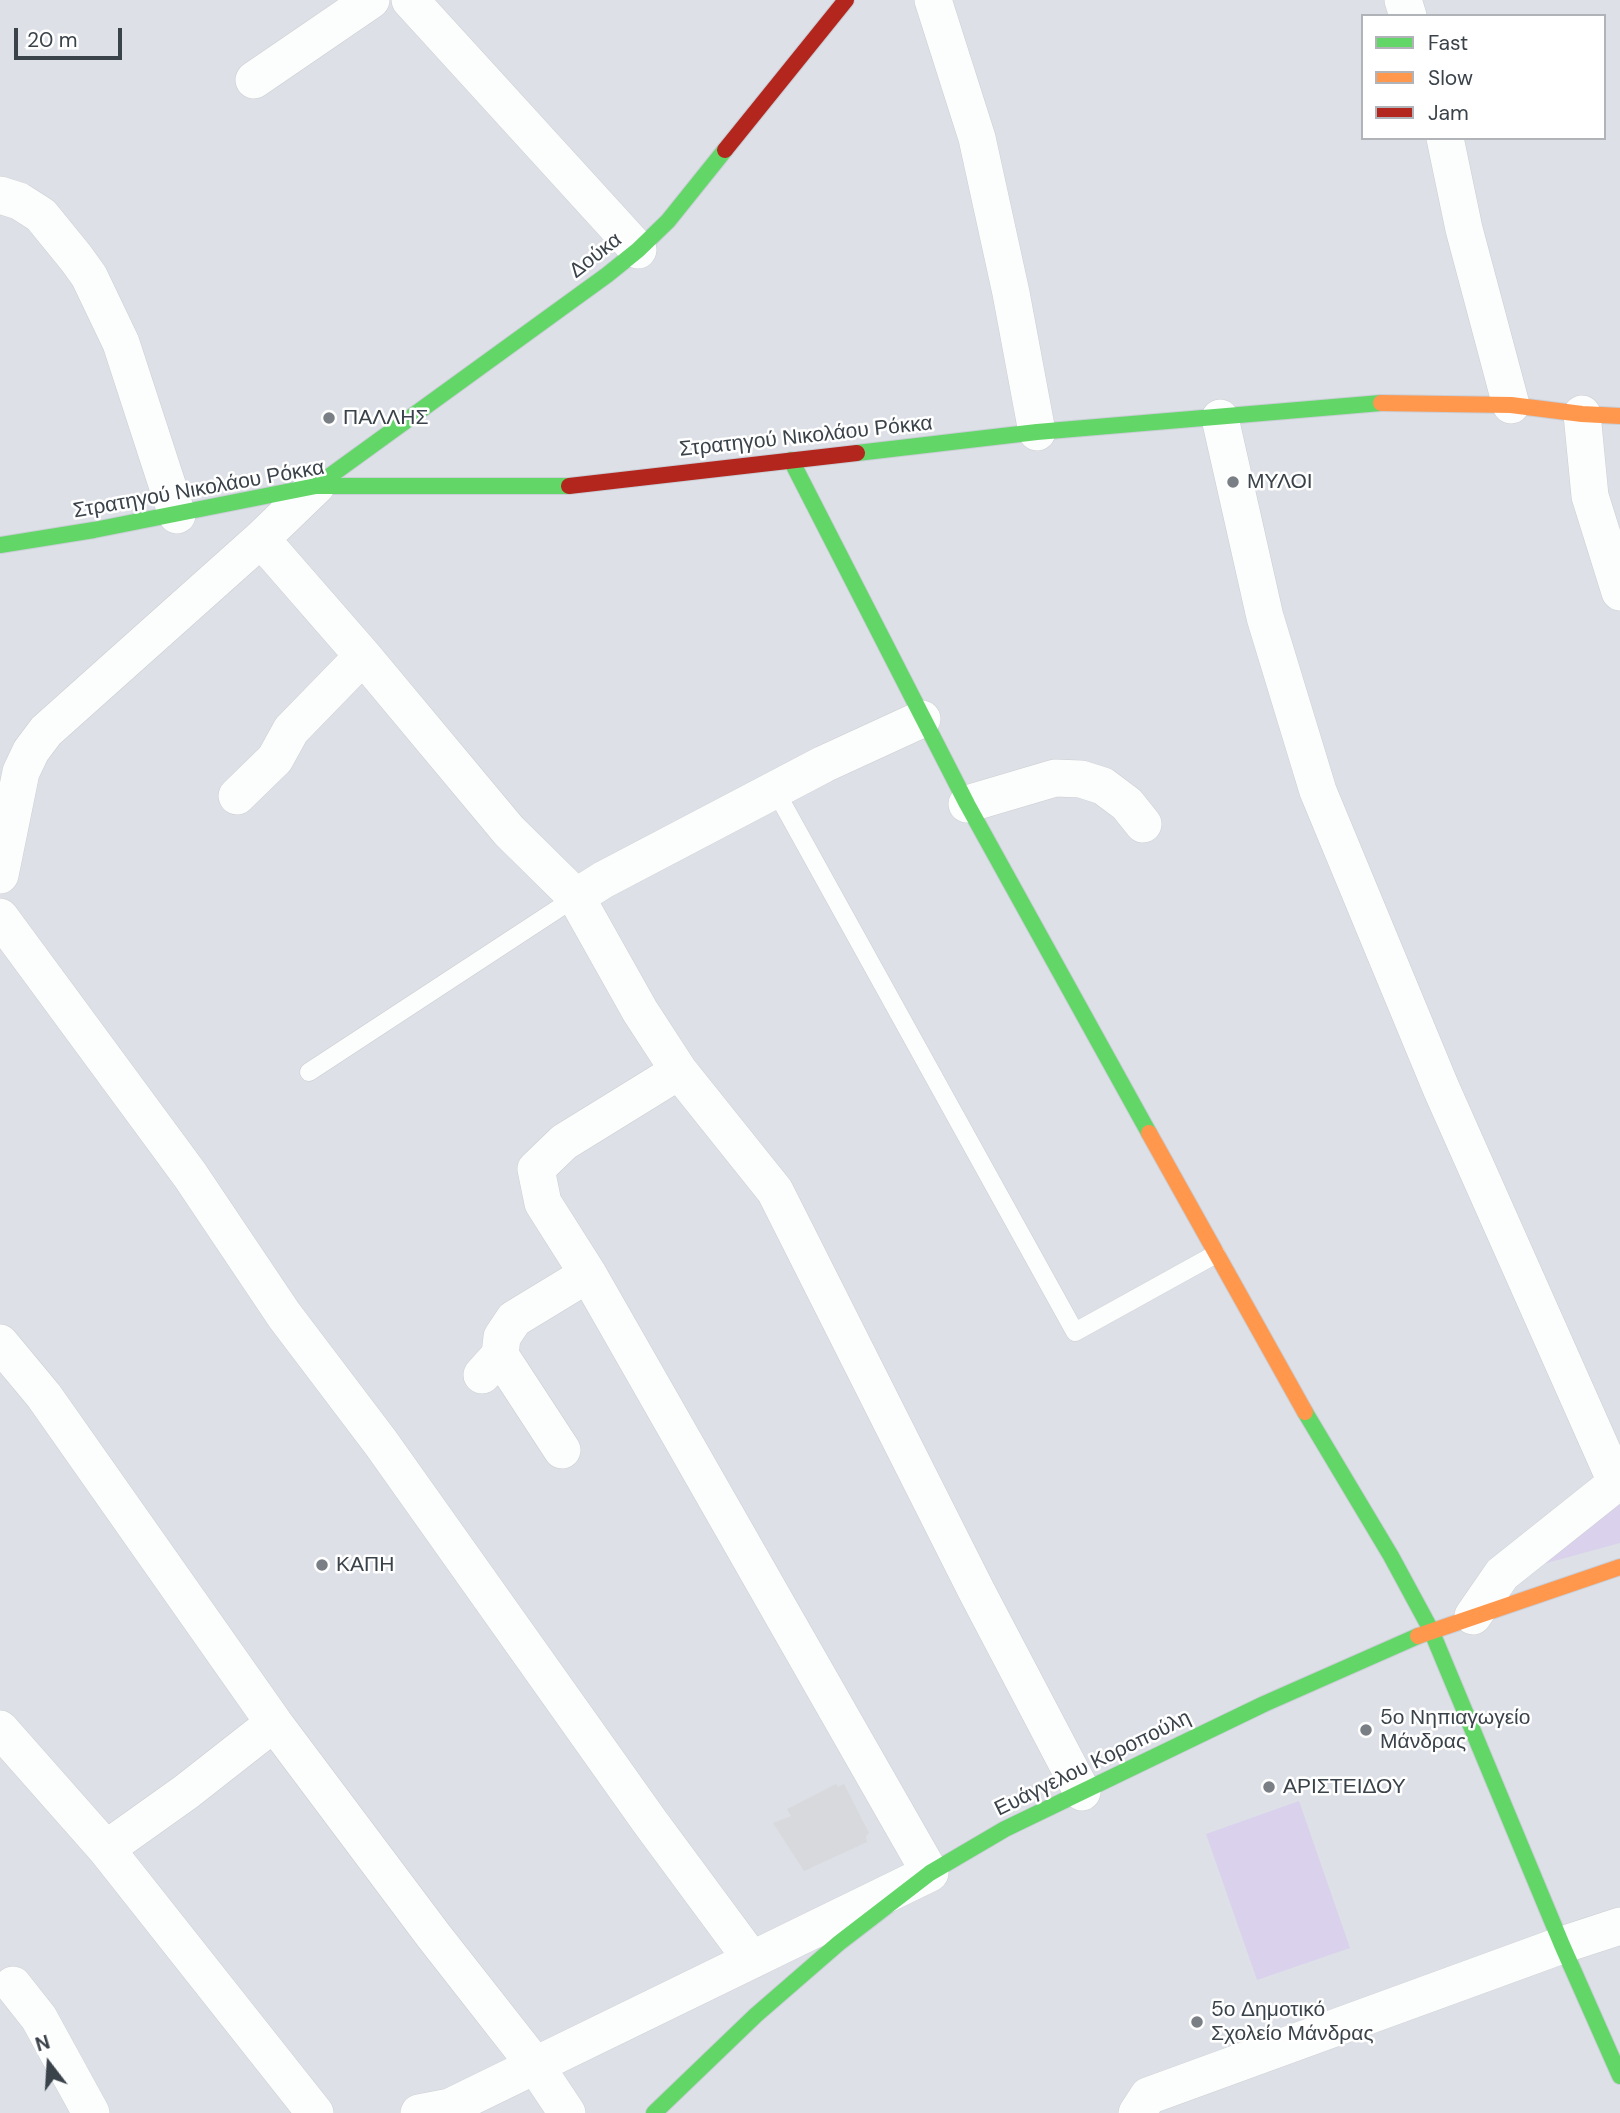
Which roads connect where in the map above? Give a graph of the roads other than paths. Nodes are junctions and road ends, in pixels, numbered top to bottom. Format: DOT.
graph roads {
  1 [pos="371,0"];
  2 [pos="410,0"];
  3 [pos="846,0"];
  4 [pos="933,0"];
  5 [pos="254,80"];
  6 [pos="1445,140"];
  7 [pos="6,191"];
  8 [pos="638,250"];
  9 [pos="1511,405"];
  10 [pos="1582,414"];
  11 [pos="1620,416"];
  12 [pos="1220,418"];
  13 [pos="1037,432"];
  14 [pos="791,460"];
  15 [pos="316,486"];
  16 [pos="177,515"];
  17 [pos="261,539"];
  18 [pos="0,545"];
  19 [pos="1620,592"];
  20 [pos="363,656"];
  21 [pos="922,719"];
  22 [pos="775,790"];
  23 [pos="237,796"];
  24 [pos="967,804"];
  25 [pos="1143,824"];
  26 [pos="0,875"];
  27 [pos="576,897"];
  28 [pos="0,916"];
  29 [pos="309,1072"];
  30 [pos="679,1072"];
  31 [pos="1216,1254"];
  32 [pos="588,1274"];
  33 [pos="0,1343"];
  34 [pos="562,1450"];
  35 [pos="1618,1482"];
  36 [pos="1620,1567"];
  37 [pos="1473,1616"];
  38 [pos="1431,1630"];
  39 [pos="274,1723"];
  40 [pos="0,1729"];
  41 [pos="1082,1792"];
  42 [pos="106,1849"];
  43 [pos="930,1873"];
  44 [pos="1620,1926"];
  45 [pos="1562,1945"];
  46 [pos="752,1960"];
  47 [pos="13,1985"];
  48 [pos="536,2066"];
  49 [pos="1620,2076"];
  50 [pos="91,2113"];
  51 [pos="315,2113"];
  52 [pos="419,2113"];
  53 [pos="567,2113"];
  54 [pos="654,2113"];
  55 [pos="1137,2113"];
  1 -- 5 [label="street"];
  2 -- 8 [label="street"];
  3 -- 8 [label="street, Δούκα"];
  4 -- 13 [label="street"];
  6 -- 9 [label="street"];
  7 -- 16 [label="street"];
  8 -- 15 [label="street, Δούκα"];
  9 -- 10 [label="street, Στρατηγού Νικολάου Ρόκκα"];
  9 -- 12 [label="street, Στρατηγού Νικολάου Ρόκκα"];
  10 -- 11 [label="street, Στρατηγού Νικολάου Ρόκκα"];
  10 -- 19 [label="street"];
  12 -- 13 [label="street, Στρατηγού Νικολάου Ρόκκα"];
  12 -- 35 [label="street"];
  13 -- 14 [label="street, Στρατηγού Νικολάου Ρόκκα"];
  14 -- 15 [label="street, Στρατηγού Νικολάου Ρόκκα"];
  14 -- 21 [label="street"];
  15 -- 16 [label="street, Στρατηγού Νικολάου Ρόκκα"];
  15 -- 17 [label="street"];
  16 -- 18 [label="street, Στρατηγού Νικολάου Ρόκκα"];
  17 -- 20 [label="street"];
  17 -- 26 [label="street"];
  20 -- 23 [label="street"];
  20 -- 27 [label="street"];
  21 -- 22 [label="street"];
  21 -- 24 [label="street"];
  22 -- 27 [label="street"];
  22 -- 31 [label="lane"];
  24 -- 25 [label="street"];
  24 -- 31 [label="street"];
  27 -- 29 [label="lane"];
  27 -- 30 [label="street"];
  28 -- 46 [label="street"];
  30 -- 32 [label="street"];
  30 -- 41 [label="street"];
  31 -- 38 [label="street"];
  32 -- 34 [label="street"];
  32 -- 43 [label="street"];
  33 -- 39 [label="street"];
  35 -- 37 [label="street"];
  36 -- 37 [label="street, Ευάγγελου Κοροπούλη"];
  37 -- 38 [label="street, Ευάγγελου Κοροπούλη"];
  38 -- 41 [label="street, Ευάγγελου Κοροπούλη"];
  38 -- 45 [label="street"];
  39 -- 42 [label="street"];
  39 -- 48 [label="street"];
  40 -- 42 [label="street"];
  41 -- 43 [label="street, Ευάγγελου Κοροπούλη"];
  42 -- 51 [label="street"];
  43 -- 46 [label="street"];
  43 -- 54 [label="street, Ευάγγελου Κοροπούλη"];
  44 -- 45 [label="street"];
  45 -- 49 [label="street"];
  45 -- 55 [label="street"];
  46 -- 48 [label="street"];
  47 -- 50 [label="street"];
  48 -- 52 [label="street"];
  48 -- 53 [label="street"];
}
